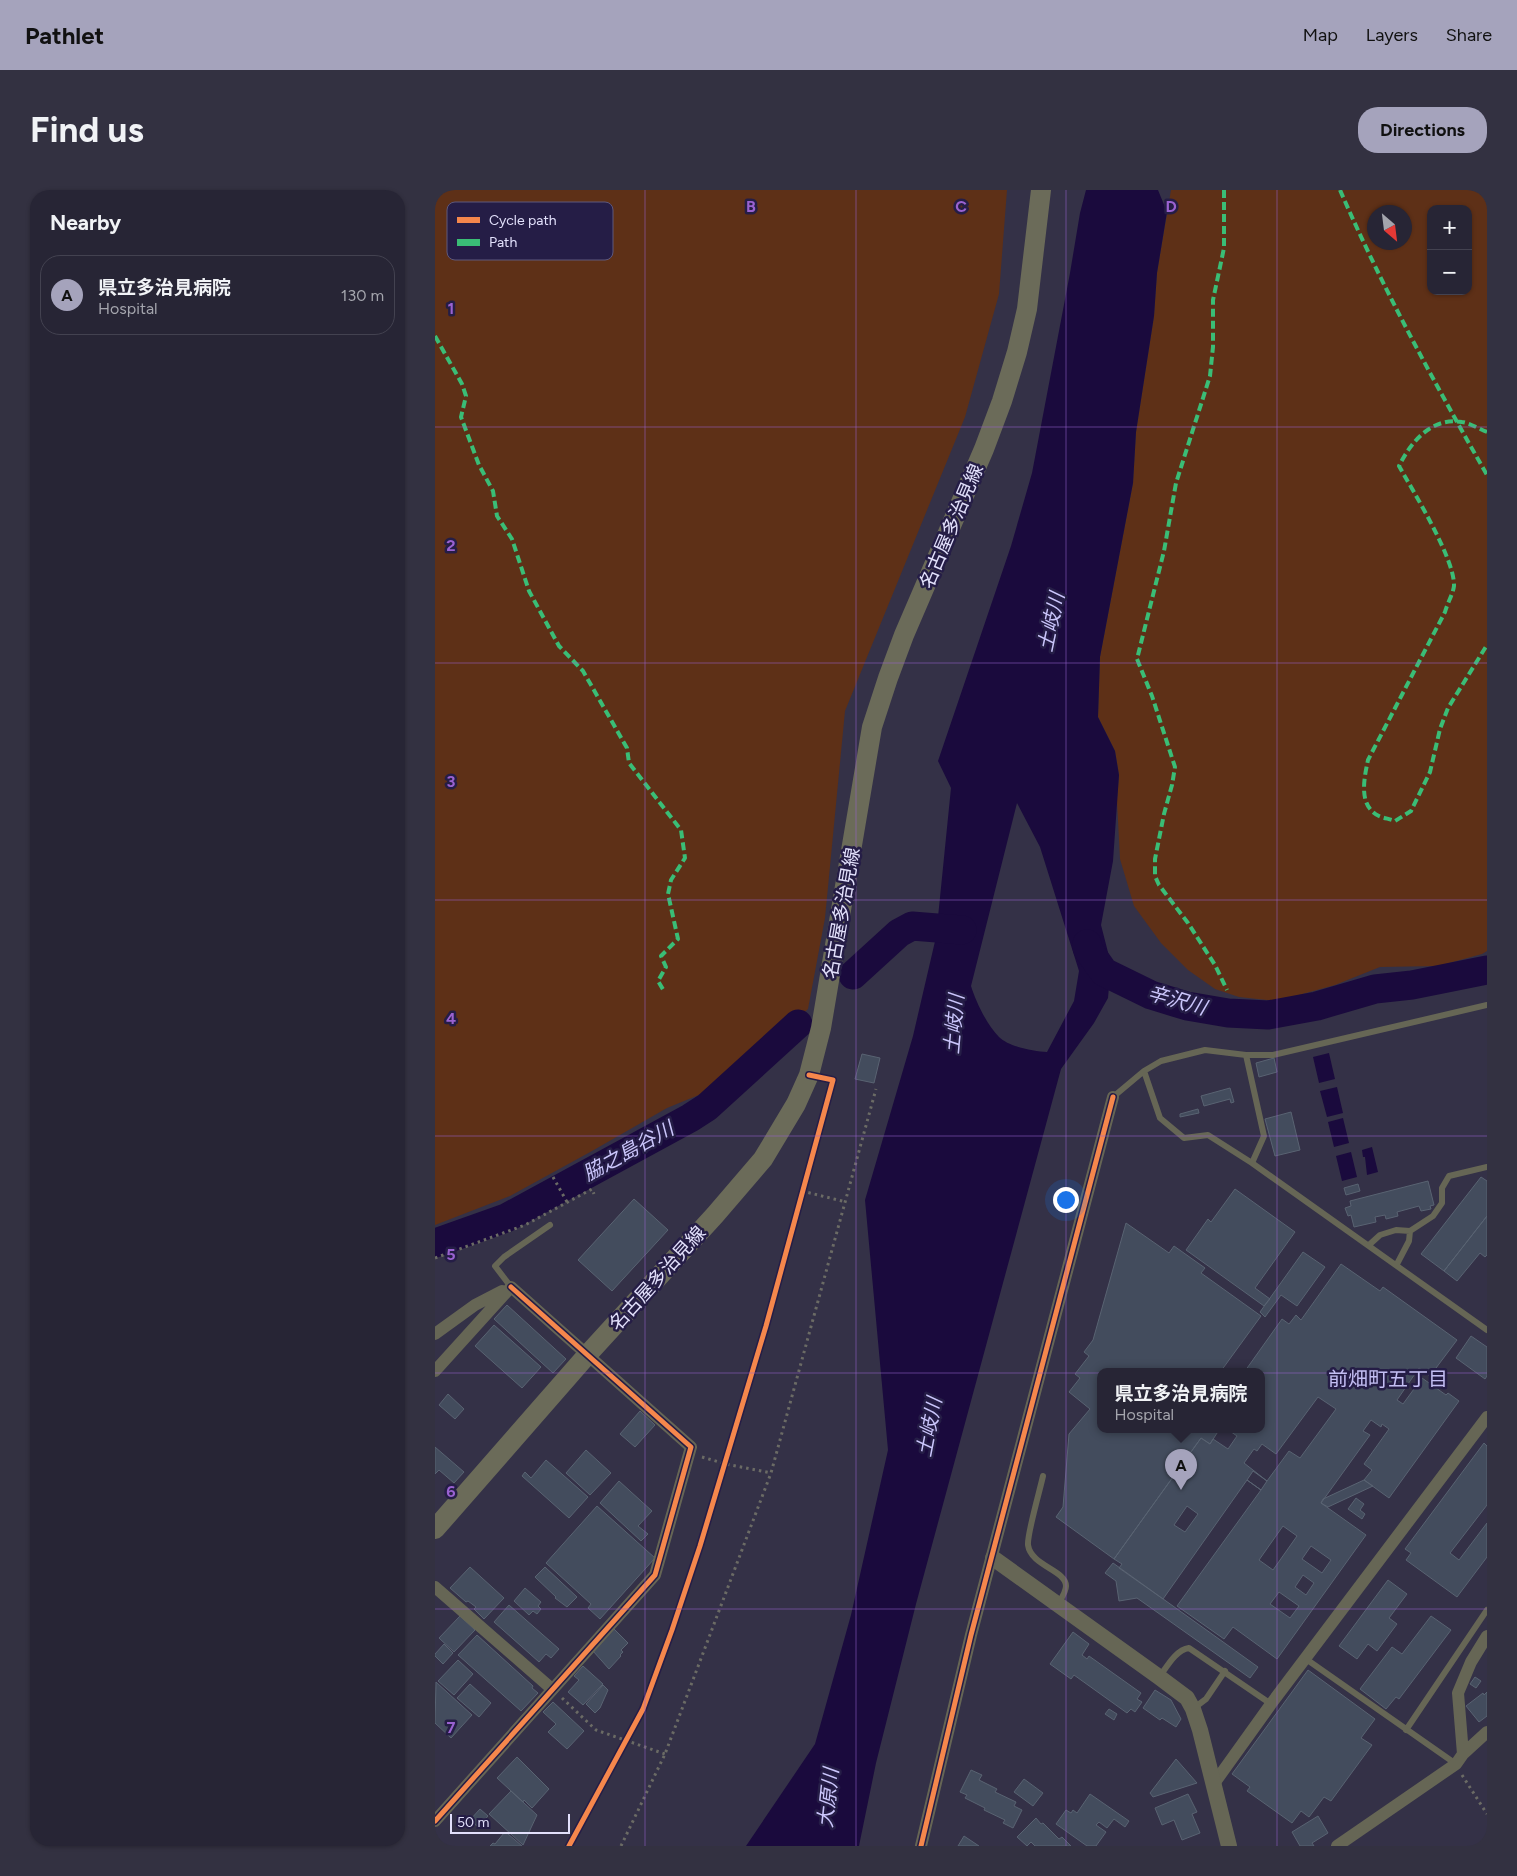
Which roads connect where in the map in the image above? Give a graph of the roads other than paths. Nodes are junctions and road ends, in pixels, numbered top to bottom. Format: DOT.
graph roads {
  1 [pos="1041,190"];
  2 [pos="1487,1005"];
  3 [pos="1246,1055"];
  4 [pos="1144,1070"];
  5 [pos="1113,1097"];
  6 [pos="1252,1163"];
  7 [pos="1487,1167"];
  8 [pos="551,1225"];
  9 [pos="1410,1231"];
  10 [pos="1369,1245"];
  11 [pos="1397,1264"];
  12 [pos="511,1287"];
  13 [pos="1487,1330"];
  14 [pos="435,1334"];
  15 [pos="588,1354"];
  16 [pos="435,1371"];
  17 [pos="1487,1417"];
  18 [pos="1043,1476"];
  19 [pos="435,1529"];
  20 [pos="993,1558"];
  21 [pos="435,1587"];
  22 [pos="1057,1605"];
  23 [pos="1487,1610"];
  24 [pos="1487,1636"];
  25 [pos="1306,1659"];
  26 [pos="1225,1672"];
  27 [pos="1159,1677"];
  28 [pos="552,1689"];
  29 [pos="1271,1704"];
  30 [pos="1193,1709"];
  31 [pos="1406,1730"];
  32 [pos="1487,1732"];
  33 [pos="1459,1759"];
  34 [pos="1213,1784"];
  35 [pos="435,1820"];
  36 [pos="1225,1845"];
  37 [pos="921,1846"];
  38 [pos="1337,1846"];
  1 -- 15 [label="main road, 名古屋多治見線"];
  2 -- 3 [label="lane"];
  3 -- 4 [label="lane"];
  3 -- 6 [label="lane"];
  4 -- 5 [label="lane"];
  4 -- 6 [label="lane"];
  5 -- 20 [label="street"];
  6 -- 10 [label="lane"];
  7 -- 9 [label="lane"];
  8 -- 12 [label="lane"];
  9 -- 10 [label="lane"];
  9 -- 11 [label="lane"];
  10 -- 11 [label="lane"];
  11 -- 13 [label="lane"];
  12 -- 14 [label="street"];
  12 -- 15 [label="street"];
  12 -- 16 [label="street"];
  15 -- 19 [label="main road, 名古屋多治見線"];
  15 -- 28 [label="street"];
  17 -- 25 [label="street"];
  18 -- 22 [label="lane"];
  20 -- 22 [label="street"];
  20 -- 37 [label="street"];
  21 -- 28 [label="street"];
  22 -- 27 [label="street"];
  23 -- 31 [label="lane"];
  24 -- 33 [label="street"];
  25 -- 29 [label="street"];
  25 -- 31 [label="lane"];
  26 -- 27 [label="lane"];
  26 -- 29 [label="lane"];
  26 -- 30 [label="lane"];
  27 -- 30 [label="street"];
  28 -- 35 [label="street"];
  29 -- 34 [label="street"];
  30 -- 34 [label="street"];
  31 -- 33 [label="lane"];
  32 -- 33 [label="street"];
  33 -- 38 [label="street"];
  34 -- 36 [label="street"];
}
